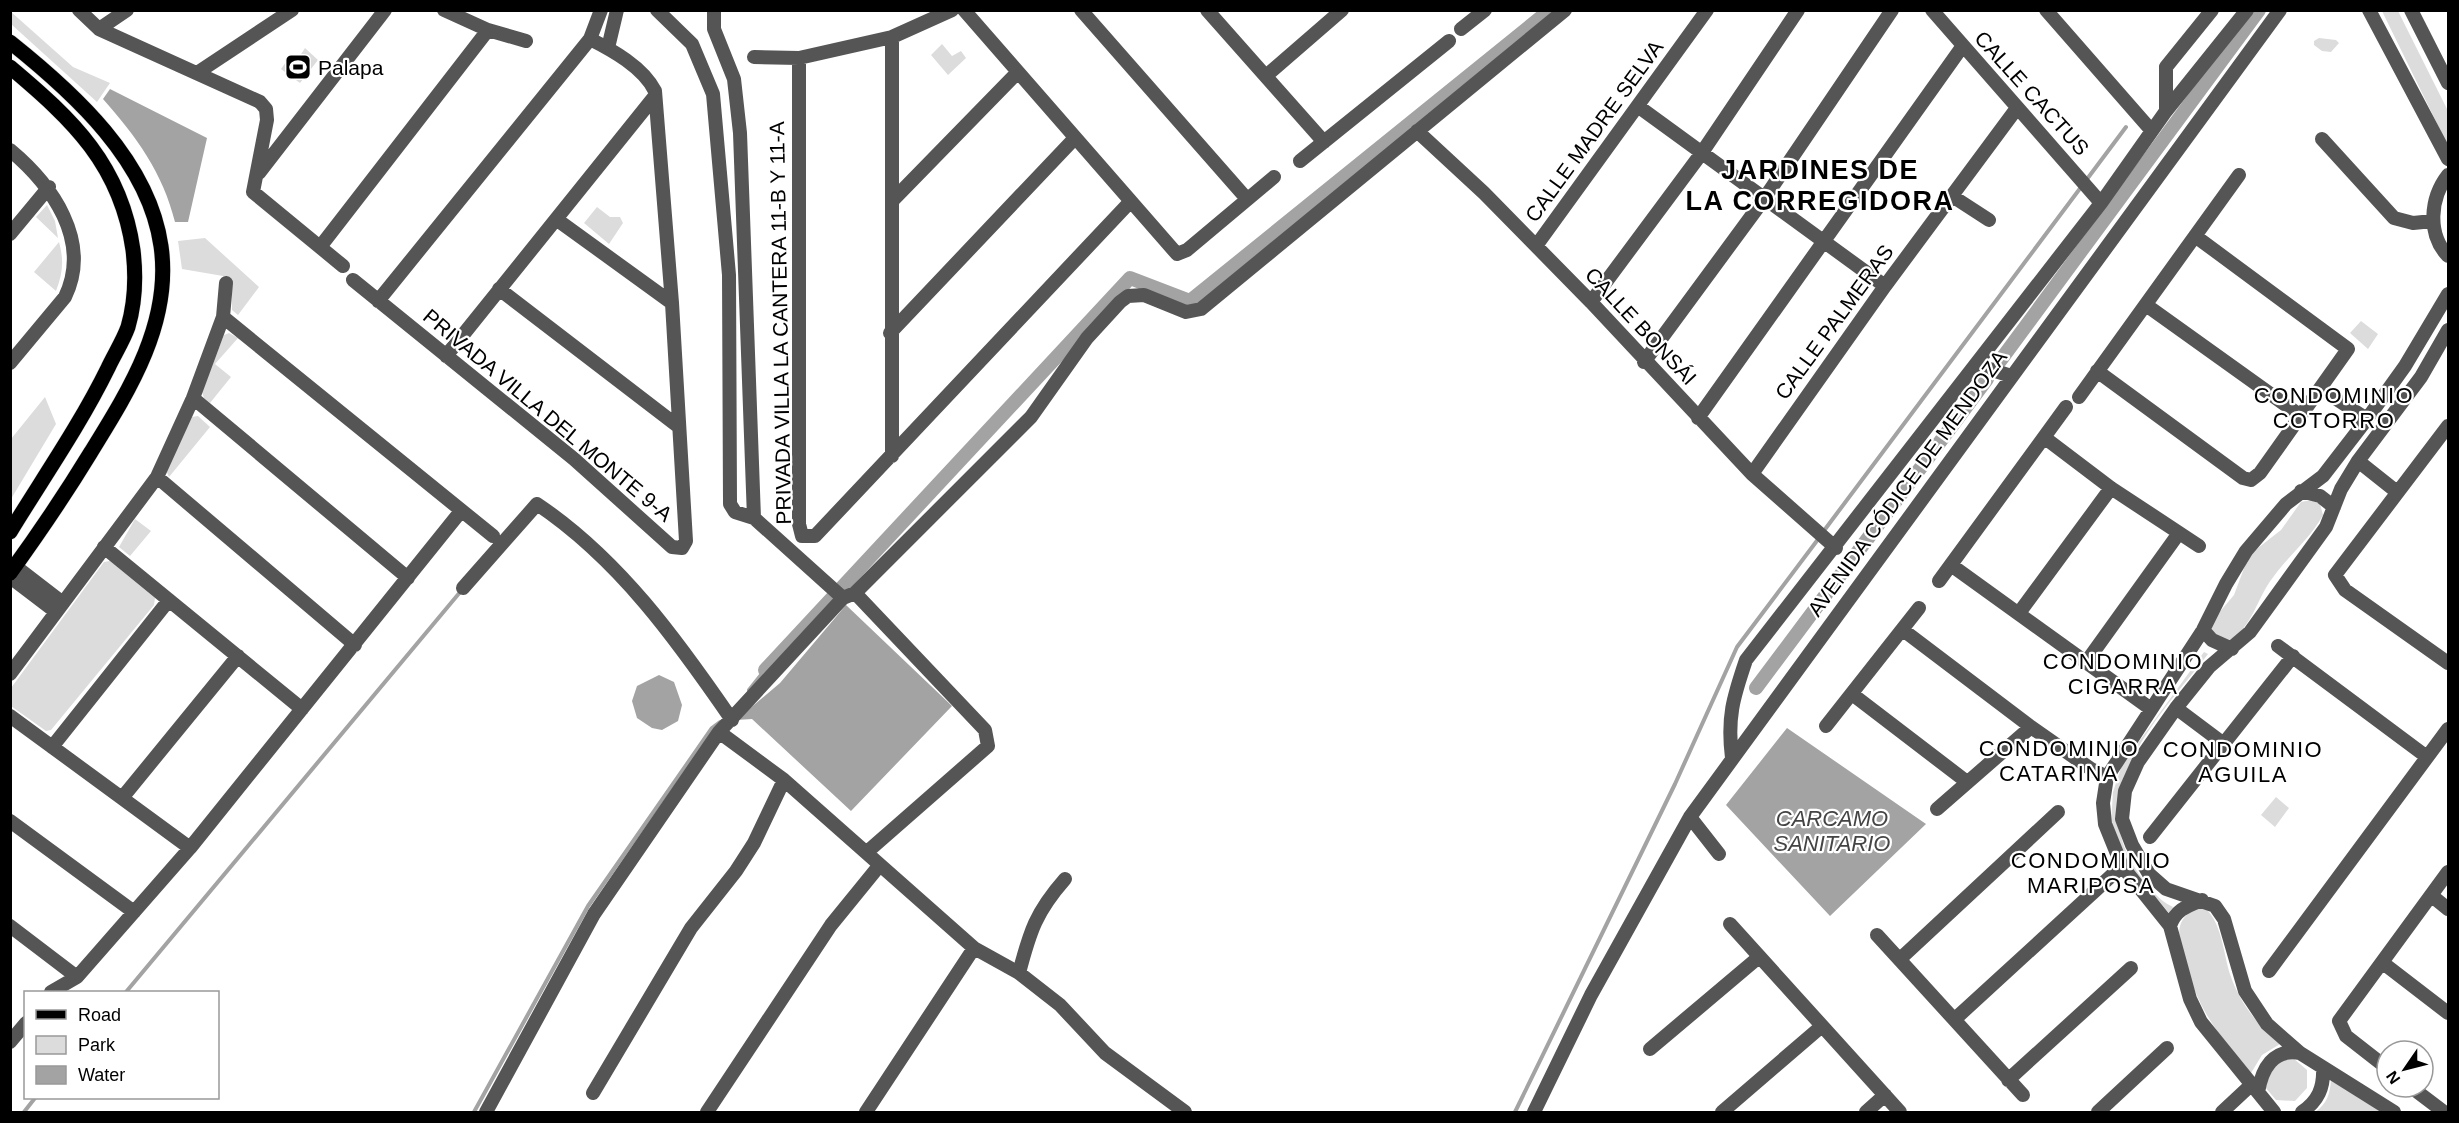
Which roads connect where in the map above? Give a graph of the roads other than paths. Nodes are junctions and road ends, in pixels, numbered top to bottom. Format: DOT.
graph roads {
  1 [pos="79,10"];
  2 [pos="127,10"];
  3 [pos="292,10"];
  4 [pos="385,10"];
  5 [pos="444,10"];
  6 [pos="657,10"];
  7 [pos="714,10"];
  8 [pos="915,10"];
  9 [pos="952,10"];
  10 [pos="964,10"];
  11 [pos="1081,10"];
  12 [pos="1342,10"];
  13 [pos="1485,10"];
  14 [pos="1565,10"];
  15 [pos="1707,10"];
  16 [pos="1798,10"];
  17 [pos="1892,10"];
  18 [pos="1932,10"];
  19 [pos="2046,10"];
  20 [pos="2212,10"];
  21 [pos="2247,10"];
  22 [pos="2280,10"];
  23 [pos="2369,10"];
  24 [pos="2410,10"];
  25 [pos="601,11"];
  26 [pos="1209,11"];
  27 [pos="617,12"];
  28 [pos="929,17"];
  29 [pos="1461,28"];
  30 [pos="99,29"];
  31 [pos="488,30"];
  32 [pos="892,37"];
  33 [pos="590,39"];
  34 [pos="525,41"];
  35 [pos="1449,41"];
  36 [pos="10,42"];
  37 [pos="1962,47"];
  38 [pos="608,48"];
  39 [pos="754,57"];
  40 [pos="799,58"];
  41 [pos="10,67"];
  42 [pos="197,73"];
  43 [pos="1017,73"];
  44 [pos="1267,75"];
  45 [pos="2448,83"];
  46 [pos="656,96"];
  47 [pos="1639,107"];
  48 [pos="2017,108"];
  49 [pos="2166,111"];
  50 [pos="2151,130"];
  51 [pos="1418,131"];
  52 [pos="1074,139"];
  53 [pos="2322,139"];
  54 [pos="1324,142"];
  55 [pos="10,150"];
  56 [pos="1701,154"];
  57 [pos="2448,159"];
  58 [pos="1300,161"];
  59 [pos="2240,175"];
  60 [pos="2448,176"];
  61 [pos="255,177"];
  62 [pos="1274,177"];
  63 [pos="49,187"];
  64 [pos="1952,196"];
  65 [pos="1247,199"];
  66 [pos="1764,199"];
  67 [pos="893,200"];
  68 [pos="1130,202"];
  69 [pos="2101,203"];
  70 [pos="556,219"];
  71 [pos="1989,220"];
  72 [pos="2433,221"];
  73 [pos="10,234"];
  74 [pos="2195,236"];
  75 [pos="1825,243"];
  76 [pos="1536,246"];
  77 [pos="320,247"];
  78 [pos="2448,256"];
  79 [pos="343,266"];
  80 [pos="353,280"];
  81 [pos="226,282"];
  82 [pos="1885,286"];
  83 [pos="499,289"];
  84 [pos="2448,294"];
  85 [pos="378,301"];
  86 [pos="1591,302"];
  87 [pos="672,303"];
  88 [pos="2146,305"];
  89 [pos="222,317"];
  90 [pos="729,321"];
  91 [pos="748,322"];
  92 [pos="2448,330"];
  93 [pos="890,333"];
  94 [pos="446,356"];
  95 [pos="1644,362"];
  96 [pos="10,363"];
  97 [pos="1977,365"];
  98 [pos="2097,371"];
  99 [pos="2011,376"];
  100 [pos="2321,389"];
  101 [pos="96,392"];
  102 [pos="2079,397"];
  103 [pos="193,398"];
  104 [pos="119,406"];
  105 [pos="2066,407"];
  106 [pos="2301,416"];
  107 [pos="1698,418"];
  108 [pos="2367,419"];
  109 [pos="2448,426"];
  110 [pos="679,427"];
  111 [pos="2045,438"];
  112 [pos="892,456"];
  113 [pos="2358,461"];
  114 [pos="1752,474"];
  115 [pos="157,477"];
  116 [pos="2112,488"];
  117 [pos="2301,491"];
  118 [pos="2397,492"];
  119 [pos="2334,507"];
  120 [pos="461,512"];
  121 [pos="754,518"];
  122 [pos="10,532"];
  123 [pos="2179,533"];
  124 [pos="493,536"];
  125 [pos="2199,546"];
  126 [pos="104,547"];
  127 [pos="1836,548"];
  128 [pos="1951,565"];
  129 [pos="12,572"];
  130 [pos="408,578"];
  131 [pos="1939,581"];
  132 [pos="463,588"];
  133 [pos="849,595"];
  134 [pos="169,600"];
  135 [pos="60,608"];
  136 [pos="1919,608"];
  137 [pos="2019,613"];
  138 [pos="1902,630"];
  139 [pos="2203,630"];
  140 [pos="355,645"];
  141 [pos="2278,646"];
  142 [pos="2232,649"];
  143 [pos="238,656"];
  144 [pos="2292,656"];
  145 [pos="2087,661"];
  146 [pos="2448,663"];
  147 [pos="10,674"];
  148 [pos="1852,694"];
  149 [pos="2176,708"];
  150 [pos="302,709"];
  151 [pos="2151,709"];
  152 [pos="10,716"];
  153 [pos="732,720"];
  154 [pos="1826,726"];
  155 [pos="2031,727"];
  156 [pos="2448,729"];
  157 [pos="719,732"];
  158 [pos="2224,744"];
  159 [pos="52,747"];
  160 [pos="2427,757"];
  161 [pos="1732,758"];
  162 [pos="2107,777"];
  163 [pos="784,780"];
  164 [pos="1967,782"];
  165 [pos="122,798"];
  166 [pos="1937,809"];
  167 [pos="2058,813"];
  168 [pos="1690,817"];
  169 [pos="10,821"];
  170 [pos="2150,837"];
  171 [pos="190,848"];
  172 [pos="867,852"];
  173 [pos="1719,854"];
  174 [pos="879,866"];
  175 [pos="2122,866"];
  176 [pos="2448,872"];
  177 [pos="1065,879"];
  178 [pos="2432,896"];
  179 [pos="2202,900"];
  180 [pos="2448,909"];
  181 [pos="134,912"];
  182 [pos="1730,924"];
  183 [pos="2170,926"];
  184 [pos="10,927"];
  185 [pos="1877,935"];
  186 [pos="974,948"];
  187 [pos="1759,957"];
  188 [pos="1900,959"];
  189 [pos="2383,963"];
  190 [pos="2131,968"];
  191 [pos="2269,971"];
  192 [pos="1019,973"];
  193 [pos="77,977"];
  194 [pos="54,991"];
  195 [pos="2448,1013"];
  196 [pos="1955,1019"];
  197 [pos="24,1025"];
  198 [pos="1822,1026"];
  199 [pos="12,1036"];
  200 [pos="2167,1048"];
  201 [pos="1650,1049"];
  202 [pos="2300,1053"];
  203 [pos="2375,1059"];
  204 [pos="2323,1068"];
  205 [pos="2008,1080"];
  206 [pos="2251,1090"];
  207 [pos="593,1093"];
  208 [pos="1885,1095"];
  209 [pos="2023,1095"];
  210 [pos="2426,1099"];
  211 [pos="486,1113"];
  212 [pos="707,1113"];
  213 [pos="866,1113"];
  214 [pos="1185,1113"];
  215 [pos="1534,1113"];
  216 [pos="1722,1113"];
  217 [pos="1866,1113"];
  218 [pos="1900,1113"];
  219 [pos="2098,1113"];
  220 [pos="2222,1113"];
  221 [pos="2274,1113"];
  222 [pos="2302,1113"];
  223 [pos="2394,1113"];
  224 [pos="2444,1113"];
  1 -- 30 [label="street"];
  2 -- 30 [label="street"];
  3 -- 42 [label="street"];
  4 -- 61 [label="street"];
  5 -- 31 [label="street"];
  6 -- 90 [label="street"];
  7 -- 91 [label="street"];
  8 -- 28 [label="street"];
  9 -- 28 [label="street"];
  10 -- 43 [label="street"];
  11 -- 65 [label="street"];
  12 -- 44 [label="street"];
  13 -- 29 [label="street"];
  14 -- 51 [label="street"];
  15 -- 47 [label="street, CALLE MADRE SELVA"];
  16 -- 56 [label="street"];
  17 -- 66 [label="street"];
  18 -- 37 [label="street, CALLE CACTUS"];
  19 -- 50 [label="street"];
  20 -- 49 [label="street"];
  21 -- 49 [label="street"];
  22 -- 99 [label="street, AVENIDA CÓDICE DE MENDOZA"];
  23 -- 57 [label="street"];
  24 -- 45 [label="street"];
  25 -- 33 [label="street"];
  26 -- 44 [label="street"];
  27 -- 38 [label="street"];
  28 -- 32 [label="street"];
  30 -- 42 [label="street"];
  31 -- 34 [label="street"];
  31 -- 77 [label="street"];
  32 -- 40 [label="street"];
  32 -- 67 [label="street"];
  33 -- 38 [label="street"];
  33 -- 85 [label="street"];
  35 -- 54 [label="street"];
  36 -- 104 [label="main road"];
  37 -- 48 [label="street, CALLE CACTUS"];
  37 -- 75 [label="street"];
  38 -- 46 [label="street"];
  39 -- 40 [label="street"];
  40 -- 112 [label="street, PRIVADA VILLA LA CANTERA 11-B Y 11-A"];
  41 -- 101 [label="main road"];
  42 -- 61 [label="street"];
  43 -- 52 [label="street"];
  43 -- 67 [label="street"];
  44 -- 54 [label="street"];
  46 -- 70 [label="street"];
  46 -- 87 [label="street, PRIVADA VILLA DEL MONTE 9-A"];
  47 -- 56 [label="street"];
  47 -- 76 [label="street, CALLE MADRE SELVA"];
  48 -- 64 [label="street, CALLE PALMERAS"];
  48 -- 69 [label="street, CALLE CACTUS"];
  49 -- 50 [label="street"];
  50 -- 69 [label="street"];
  51 -- 76 [label="street, CALLE BONSÁI"];
  51 -- 133 [label="street"];
  52 -- 68 [label="street"];
  52 -- 93 [label="street"];
  53 -- 72 [label="street"];
  54 -- 58 [label="street"];
  55 -- 63 [label="street"];
  56 -- 66 [label="street"];
  56 -- 86 [label="street"];
  59 -- 74 [label="street"];
  60 -- 72 [label="street"];
  61 -- 77 [label="street"];
  62 -- 65 [label="street"];
  63 -- 73 [label="street"];
  63 -- 96 [label="street"];
  64 -- 71 [label="street"];
  64 -- 82 [label="street, CALLE PALMERAS"];
  65 -- 68 [label="street"];
  66 -- 75 [label="street"];
  66 -- 95 [label="street"];
  67 -- 93 [label="street"];
  68 -- 112 [label="street, PRIVADA VILLA LA CANTERA 11-B Y 11-A"];
  69 -- 97 [label="street"];
  70 -- 83 [label="street"];
  70 -- 87 [label="street"];
  72 -- 78 [label="street"];
  74 -- 88 [label="street"];
  74 -- 100 [label="street"];
  75 -- 82 [label="street"];
  75 -- 107 [label="street"];
  76 -- 86 [label="street, CALLE BONSÁI"];
  77 -- 79 [label="street"];
  80 -- 85 [label="street, PRIVADA VILLA DEL MONTE 9-A"];
  81 -- 89 [label="street"];
  82 -- 114 [label="street, CALLE PALMERAS"];
  83 -- 94 [label="street"];
  83 -- 110 [label="street"];
  84 -- 108 [label="street"];
  85 -- 94 [label="street, PRIVADA VILLA DEL MONTE 9-A"];
  86 -- 95 [label="street, CALLE BONSÁI"];
  87 -- 110 [label="street, PRIVADA VILLA DEL MONTE 9-A"];
  88 -- 98 [label="street"];
  88 -- 106 [label="street"];
  89 -- 103 [label="street"];
  89 -- 120 [label="street"];
  90 -- 91 [label="street"];
  90 -- 121 [label="street"];
  91 -- 121 [label="street"];
  92 -- 113 [label="street"];
  93 -- 112 [label="street"];
  94 -- 110 [label="street, PRIVADA VILLA DEL MONTE 9-A"];
  95 -- 107 [label="street, CALLE BONSÁI"];
  97 -- 99 [label="street"];
  97 -- 127 [label="street"];
  98 -- 102 [label="street"];
  98 -- 106 [label="street"];
  99 -- 161 [label="street, AVENIDA CÓDICE DE MENDOZA"];
  100 -- 106 [label="street"];
  100 -- 108 [label="street"];
  101 -- 104 [label="main road"];
  101 -- 122 [label="main road"];
  103 -- 115 [label="street"];
  103 -- 130 [label="street"];
  104 -- 129 [label="main road"];
  105 -- 111 [label="street"];
  107 -- 114 [label="street, CALLE BONSÁI"];
  108 -- 117 [label="street"];
  109 -- 118 [label="street"];
  111 -- 116 [label="street"];
  111 -- 128 [label="street"];
  113 -- 118 [label="street"];
  113 -- 119 [label="street"];
  114 -- 127 [label="street, CALLE BONSÁI"];
  115 -- 126 [label="street"];
  115 -- 140 [label="street"];
  116 -- 123 [label="street"];
  116 -- 137 [label="street"];
  117 -- 119 [label="street"];
  117 -- 139 [label="street"];
  118 -- 146 [label="street"];
  119 -- 142 [label="street"];
  120 -- 124 [label="street"];
  120 -- 130 [label="street"];
  121 -- 133 [label="street"];
  123 -- 125 [label="street"];
  123 -- 145 [label="street"];
  126 -- 134 [label="street"];
  126 -- 135 [label="street"];
  127 -- 161 [label="street"];
  128 -- 131 [label="street"];
  128 -- 137 [label="street"];
  129 -- 135 [label="street"];
  130 -- 140 [label="street"];
  132 -- 153 [label="street"];
  133 -- 153 [label="street"];
  133 -- 172 [label="street"];
  134 -- 143 [label="street"];
  134 -- 159 [label="street"];
  135 -- 147 [label="street"];
  136 -- 138 [label="street"];
  137 -- 145 [label="street"];
  138 -- 148 [label="street"];
  138 -- 155 [label="street"];
  139 -- 142 [label="street"];
  139 -- 151 [label="street"];
  140 -- 150 [label="street"];
  141 -- 144 [label="street"];
  142 -- 149 [label="street"];
  143 -- 150 [label="street"];
  143 -- 165 [label="street"];
  144 -- 158 [label="street"];
  144 -- 160 [label="street"];
  145 -- 151 [label="street"];
  148 -- 154 [label="street"];
  148 -- 164 [label="street"];
  149 -- 158 [label="street"];
  149 -- 179 [label="street"];
  150 -- 171 [label="street"];
  151 -- 162 [label="street"];
  152 -- 159 [label="street"];
  153 -- 157 [label="street"];
  155 -- 162 [label="street"];
  155 -- 164 [label="street"];
  156 -- 160 [label="street"];
  157 -- 163 [label="street"];
  157 -- 211 [label="street"];
  158 -- 170 [label="street"];
  159 -- 165 [label="street"];
  160 -- 191 [label="street"];
  161 -- 168 [label="street, AVENIDA CÓDICE DE MENDOZA"];
  162 -- 175 [label="street"];
  163 -- 172 [label="street"];
  163 -- 207 [label="street"];
  164 -- 166 [label="street"];
  165 -- 171 [label="street"];
  167 -- 188 [label="street"];
  168 -- 173 [label="street"];
  168 -- 215 [label="street, AVENIDA CÓDICE DE MENDOZA"];
  169 -- 181 [label="street"];
  171 -- 181 [label="street"];
  172 -- 174 [label="street"];
  174 -- 186 [label="street"];
  174 -- 212 [label="street"];
  175 -- 183 [label="street"];
  175 -- 196 [label="street"];
  176 -- 178 [label="street"];
  177 -- 192 [label="street"];
  178 -- 180 [label="street"];
  178 -- 189 [label="street"];
  179 -- 183 [label="street"];
  179 -- 202 [label="street"];
  181 -- 193 [label="street"];
  182 -- 187 [label="street"];
  183 -- 206 [label="street"];
  184 -- 193 [label="street"];
  185 -- 188 [label="street"];
  186 -- 192 [label="street"];
  186 -- 213 [label="street"];
  187 -- 198 [label="street"];
  187 -- 201 [label="street"];
  188 -- 196 [label="street"];
  189 -- 195 [label="street"];
  189 -- 203 [label="street"];
  190 -- 205 [label="street"];
  192 -- 214 [label="street"];
  193 -- 194 [label="street"];
  196 -- 205 [label="street"];
  197 -- 199 [label="street"];
  198 -- 208 [label="street"];
  198 -- 216 [label="street"];
  200 -- 219 [label="street"];
  202 -- 204 [label="street"];
  202 -- 206 [label="street"];
  204 -- 222 [label="street"];
  204 -- 223 [label="street"];
  205 -- 209 [label="street"];
  206 -- 220 [label="street"];
  206 -- 221 [label="street"];
  208 -- 217 [label="street"];
  208 -- 218 [label="street"];
  210 -- 224 [label="street"];
}
